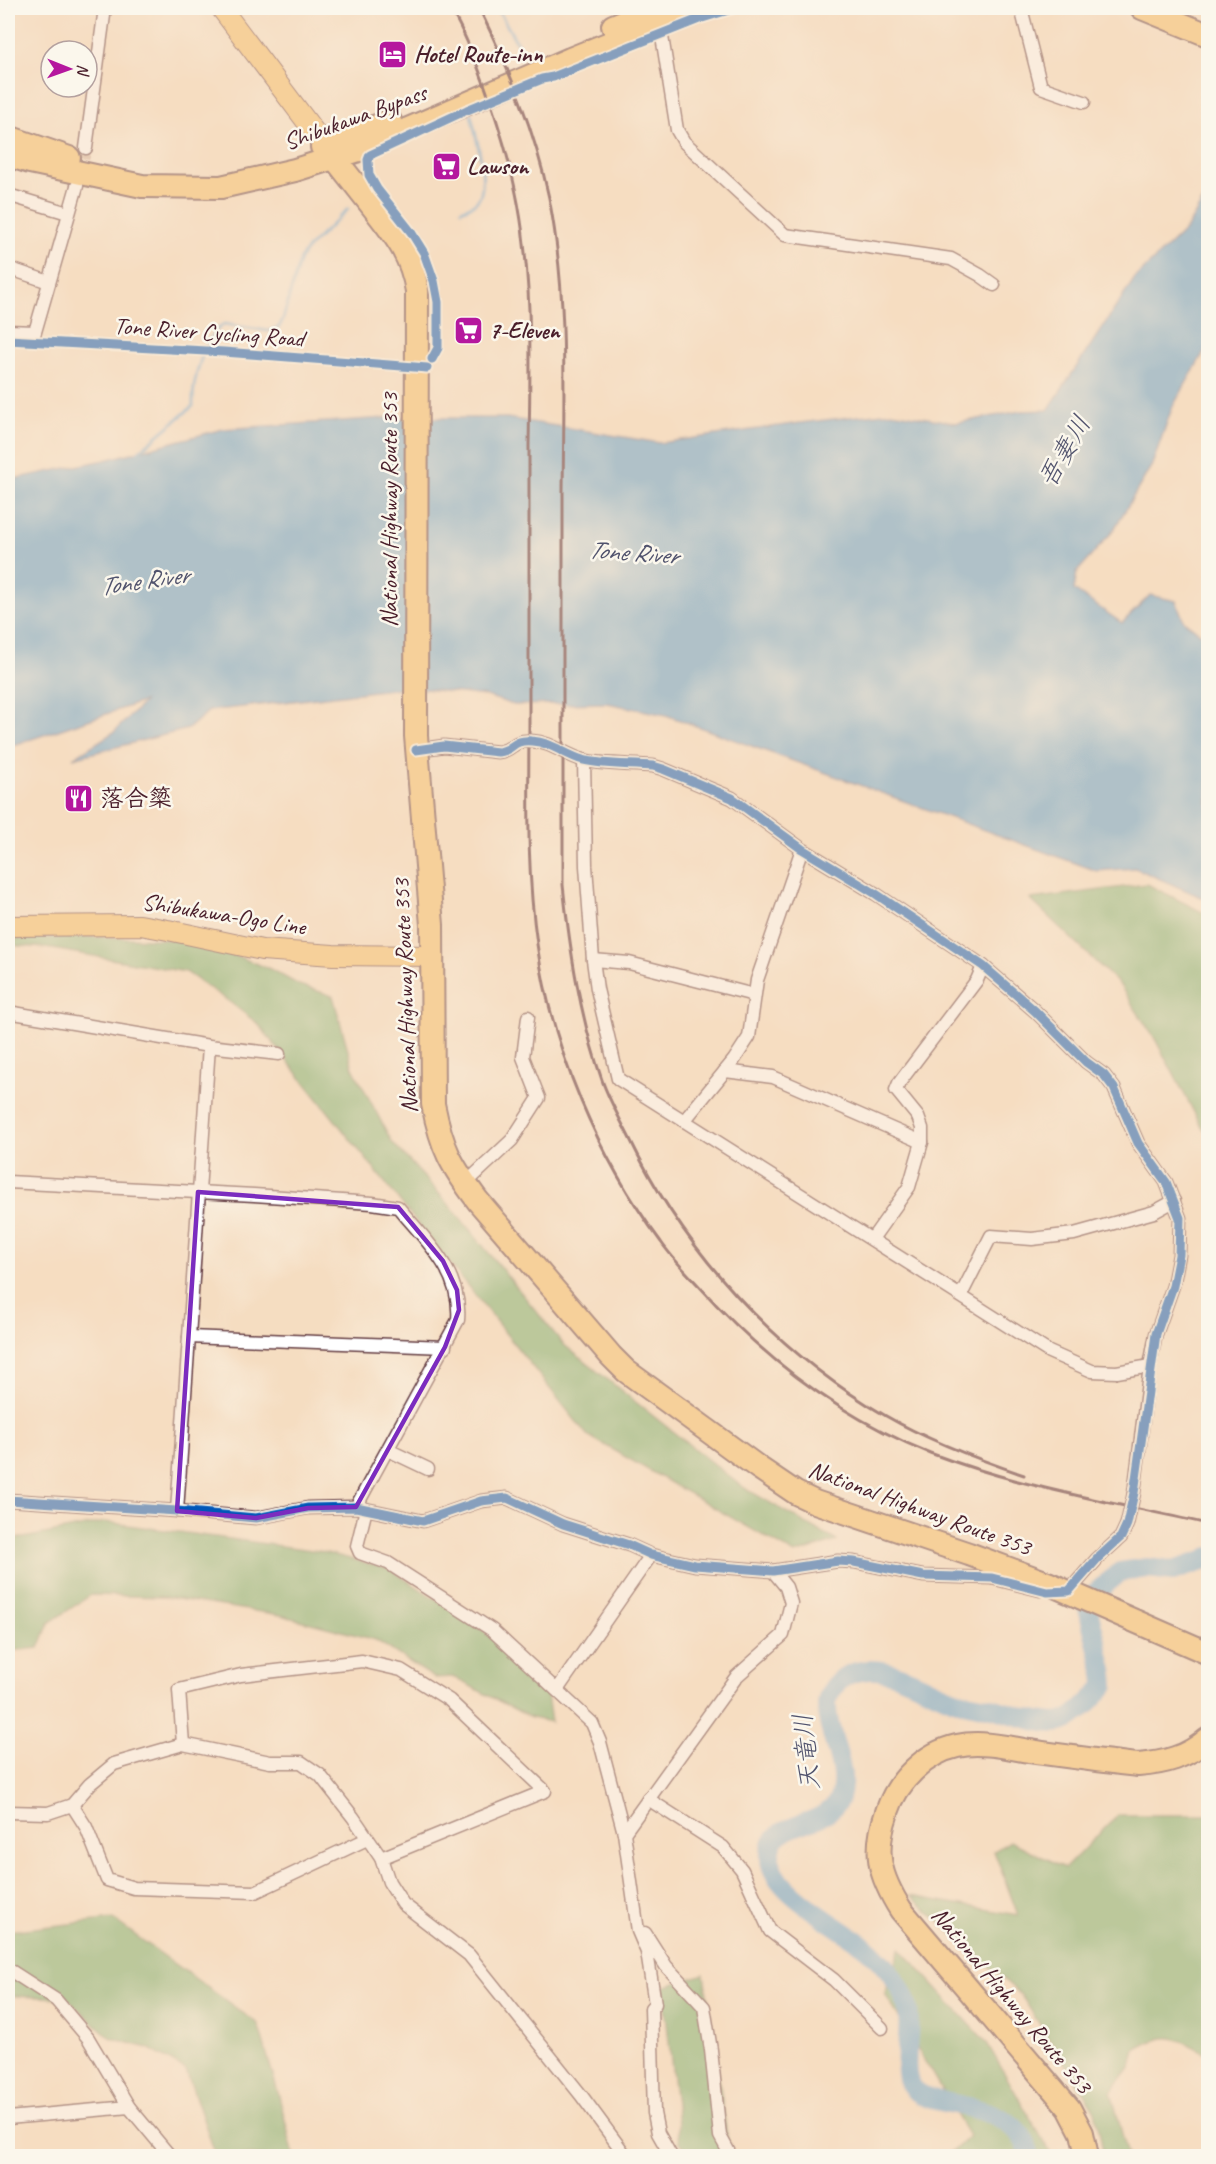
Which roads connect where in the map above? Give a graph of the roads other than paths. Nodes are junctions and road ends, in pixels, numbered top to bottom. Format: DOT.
graph roads {
  1 [pos="105,8"];
  2 [pos="221,8"];
  3 [pos="706,8"];
  4 [pos="1022,8"];
  5 [pos="1142,8"];
  6 [pos="1184,8"];
  7 [pos="658,16"];
  8 [pos="1209,19"];
  9 [pos="1209,35"];
  10 [pos="1084,102"];
  11 [pos="8,137"];
  12 [pos="86,148"];
  13 [pos="330,152"];
  14 [pos="8,155"];
  15 [pos="77,186"];
  16 [pos="8,195"];
  17 [pos="68,213"];
  18 [pos="8,268"];
  19 [pos="50,282"];
  20 [pos="994,285"];
  21 [pos="8,331"];
  22 [pos="416,743"];
  23 [pos="584,760"];
  24 [pos="802,849"];
  25 [pos="8,927"];
  26 [pos="432,956"];
  27 [pos="593,960"];
  28 [pos="983,966"];
  29 [pos="754,995"];
  30 [pos="8,1012"];
  31 [pos="528,1017"];
  32 [pos="208,1046"];
  33 [pos="279,1054"];
  34 [pos="725,1071"];
  35 [pos="684,1121"];
  36 [pos="922,1142"];
  37 [pos="8,1182"];
  38 [pos="465,1184"];
  39 [pos="198,1192"];
  40 [pos="1174,1200"];
  41 [pos="872,1239"];
  42 [pos="961,1295"];
  43 [pos="189,1337"];
  44 [pos="445,1347"];
  45 [pos="1150,1366"];
  46 [pos="388,1450"];
  47 [pos="428,1469"];
  48 [pos="8,1500"];
  49 [pos="361,1508"];
  50 [pos="177,1510"];
  51 [pos="651,1556"];
  52 [pos="773,1570"];
  53 [pos="1075,1594"];
  54 [pos="1209,1653"];
  55 [pos="557,1690"];
  56 [pos="1209,1739"];
  57 [pos="183,1743"];
  58 [pos="648,1799"];
  59 [pos="72,1805"];
  60 [pos="8,1812"];
  61 [pos="624,1833"];
  62 [pos="367,1839"];
  63 [pos="381,1858"];
  64 [pos="636,1920"];
  65 [pos="8,1969"];
  66 [pos="882,2028"];
  67 [pos="129,2107"];
  68 [pos="8,2118"];
  69 [pos="170,2157"];
  70 [pos="626,2157"];
  71 [pos="671,2157"];
  72 [pos="731,2157"];
  73 [pos="1086,2157"];
  1 -- 12 [label="street"];
  2 -- 13 [label="main road"];
  3 -- 7 [label="highway, Shibukawa Bypass"];
  4 -- 10 [label="street"];
  5 -- 9 [label="highway"];
  6 -- 8 [label="highway"];
  7 -- 13 [label="highway, Shibukawa Bypass"];
  7 -- 20 [label="street"];
  11 -- 13 [label="highway, Shibukawa Bypass"];
  13 -- 14 [label="highway, Shibukawa Bypass"];
  13 -- 22 [label="highway, National Highway Route 353"];
  15 -- 17 [label="street"];
  16 -- 17 [label="street"];
  17 -- 19 [label="street"];
  18 -- 19 [label="street"];
  19 -- 21 [label="street"];
  22 -- 23 [label="street"];
  22 -- 26 [label="highway, National Highway Route 353"];
  23 -- 24 [label="street"];
  23 -- 27 [label="street"];
  24 -- 28 [label="street"];
  24 -- 29 [label="street"];
  25 -- 26 [label="main road, Shibukawa-Ogo Line"];
  26 -- 38 [label="highway, National Highway Route 353"];
  27 -- 29 [label="street"];
  27 -- 35 [label="street"];
  28 -- 36 [label="street"];
  28 -- 40 [label="street"];
  29 -- 34 [label="street"];
  30 -- 32 [label="street"];
  31 -- 38 [label="street"];
  32 -- 33 [label="street"];
  32 -- 39 [label="street"];
  34 -- 35 [label="street"];
  34 -- 36 [label="street"];
  35 -- 41 [label="street"];
  36 -- 41 [label="street"];
  37 -- 39 [label="street"];
  38 -- 53 [label="highway, National Highway Route 353"];
  39 -- 43 [label="street"];
  39 -- 44 [label="street"];
  40 -- 42 [label="street"];
  40 -- 45 [label="street"];
  41 -- 42 [label="street"];
  42 -- 45 [label="street"];
  43 -- 44 [label="street"];
  43 -- 50 [label="street"];
  44 -- 46 [label="street"];
  45 -- 53 [label="street, bridge"];
  46 -- 47 [label="street"];
  46 -- 49 [label="street"];
  48 -- 50 [label="street"];
  49 -- 50 [label="street"];
  49 -- 51 [label="street"];
  49 -- 55 [label="street"];
  51 -- 52 [label="street"];
  51 -- 55 [label="street"];
  52 -- 53 [label="street"];
  52 -- 58 [label="street"];
  53 -- 54 [label="highway, National Highway Route 353"];
  55 -- 61 [label="street"];
  56 -- 73 [label="highway, National Highway Route 353"];
  57 -- 59 [label="street"];
  57 -- 62 [label="street"];
  57 -- 63 [label="street"];
  58 -- 61 [label="street"];
  58 -- 66 [label="street"];
  59 -- 60 [label="street"];
  59 -- 62 [label="street"];
  61 -- 64 [label="street"];
  62 -- 63 [label="street"];
  63 -- 70 [label="street"];
  64 -- 71 [label="street"];
  64 -- 72 [label="street"];
  65 -- 67 [label="street"];
  67 -- 68 [label="street"];
  67 -- 69 [label="street"];
}
